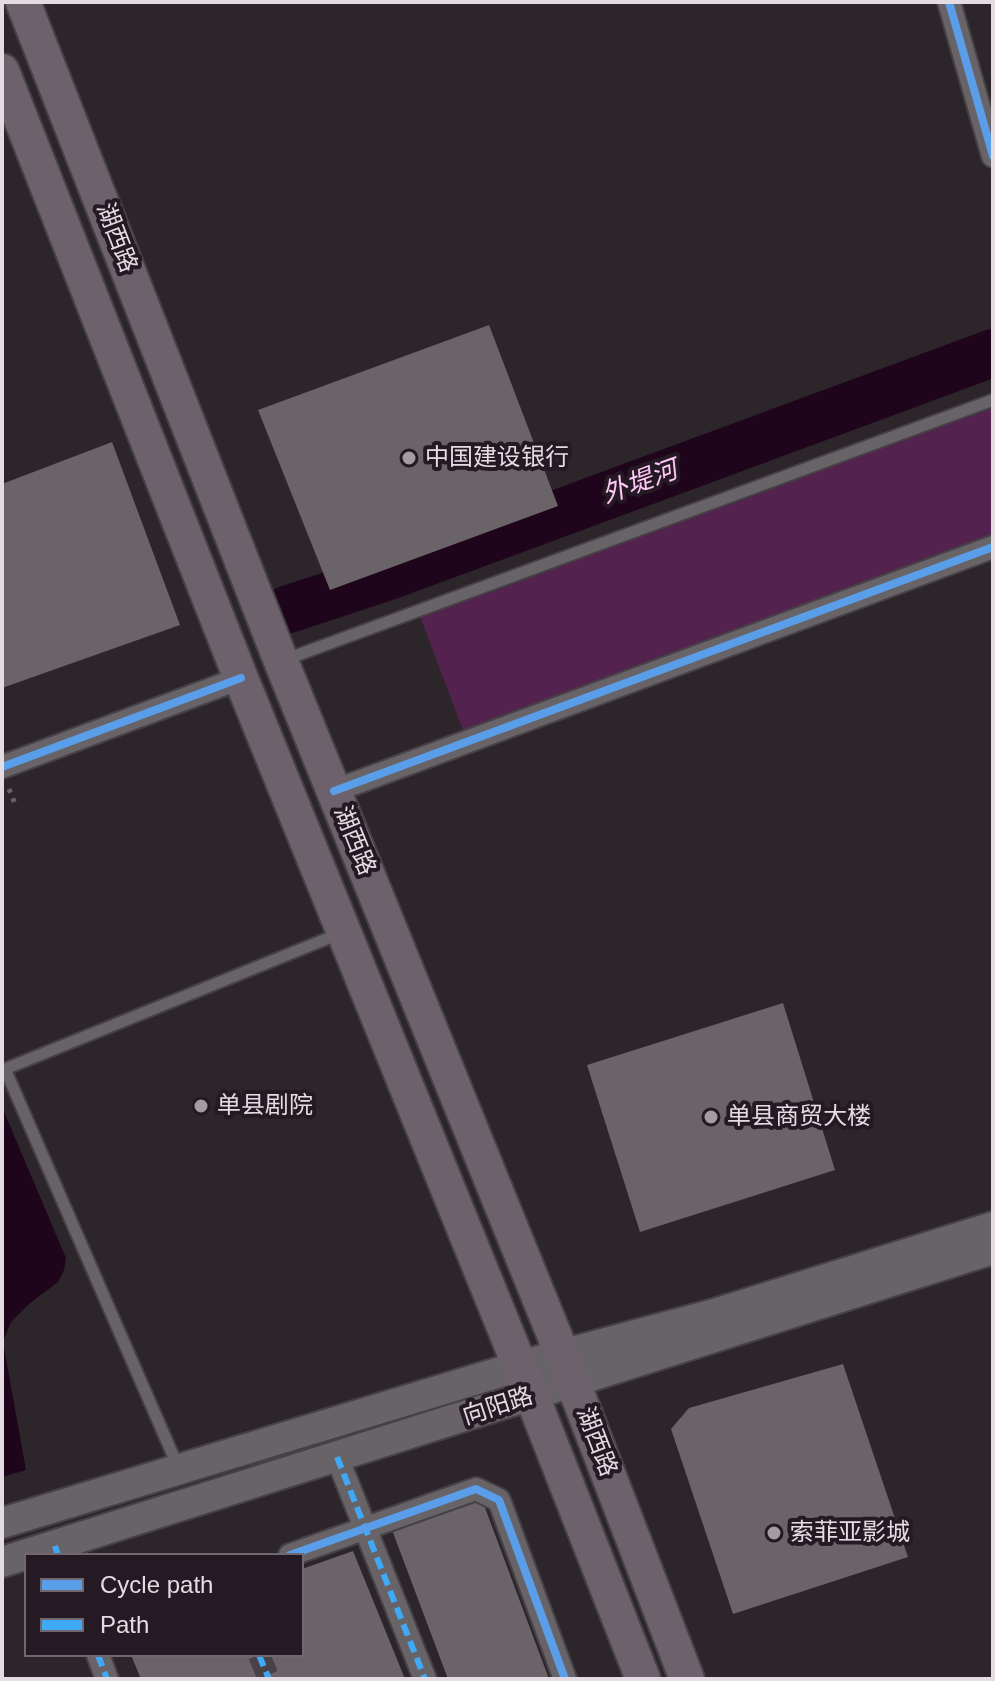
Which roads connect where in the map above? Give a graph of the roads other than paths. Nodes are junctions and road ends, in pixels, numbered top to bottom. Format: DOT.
graph roads {
  1 [pos="23,2"];
  2 [pos="949,2"];
  3 [pos="2,71"];
  4 [pos="993,156"];
  5 [pos="993,400"];
  6 [pos="993,547"];
  7 [pos="281,661"];
  8 [pos="241,678"];
  9 [pos="2,767"];
  10 [pos="334,791"];
  11 [pos="344,932"];
  12 [pos="993,1227"];
  13 [pos="993,1249"];
  14 [pos="712,1302"];
  15 [pos="726,1347"];
  16 [pos="568,1368"];
  17 [pos="526,1381"];
  18 [pos="337,1457"];
  19 [pos="180,1469"];
  20 [pos="2,1523"];
  21 [pos="365,1528"];
  22 [pos="56,1550"];
  23 [pos="296,1553"];
  24 [pos="24,1557"];
  25 [pos="2,1562"];
  26 [pos="99,1657"];
  27 [pos="107,1679"];
  28 [pos="425,1679"];
  29 [pos="565,1679"];
  30 [pos="643,1679"];
  31 [pos="687,1679"];
  1 -- 7 [label="main road, 湖西路"];
  2 -- 4 [label="street"];
  3 -- 8 [label="main road, 湖西路"];
  5 -- 7 [label="lane"];
  6 -- 10 [label="street"];
  7 -- 10 [label="main road, 湖西路"];
  8 -- 9 [label="street"];
  8 -- 11 [label="main road, 湖西路"];
  10 -- 16 [label="main road, 湖西路"];
  11 -- 17 [label="main road, 湖西路"];
  11 -- 19 [label="lane"];
  12 -- 16 [label="main road, 向阳路"];
  13 -- 16 [label="main road, 向阳路"];
  14 -- 16 [label="lane"];
  15 -- 16 [label="lane"];
  16 -- 17 [label="main road, 向阳路"];
  16 -- 31 [label="main road, 湖西路"];
  17 -- 18 [label="main road, 向阳路"];
  17 -- 19 [label="main road, 向阳路"];
  17 -- 30 [label="main road, 湖西路"];
  18 -- 21 [label="street"];
  18 -- 22 [label="main road, 向阳路"];
  19 -- 20 [label="main road, 向阳路"];
  21 -- 23 [label="street"];
  21 -- 28 [label="street"];
  21 -- 29 [label="street"];
  24 -- 25 [label="main road, 向阳路"];
  26 -- 27 [label="street"];
}
